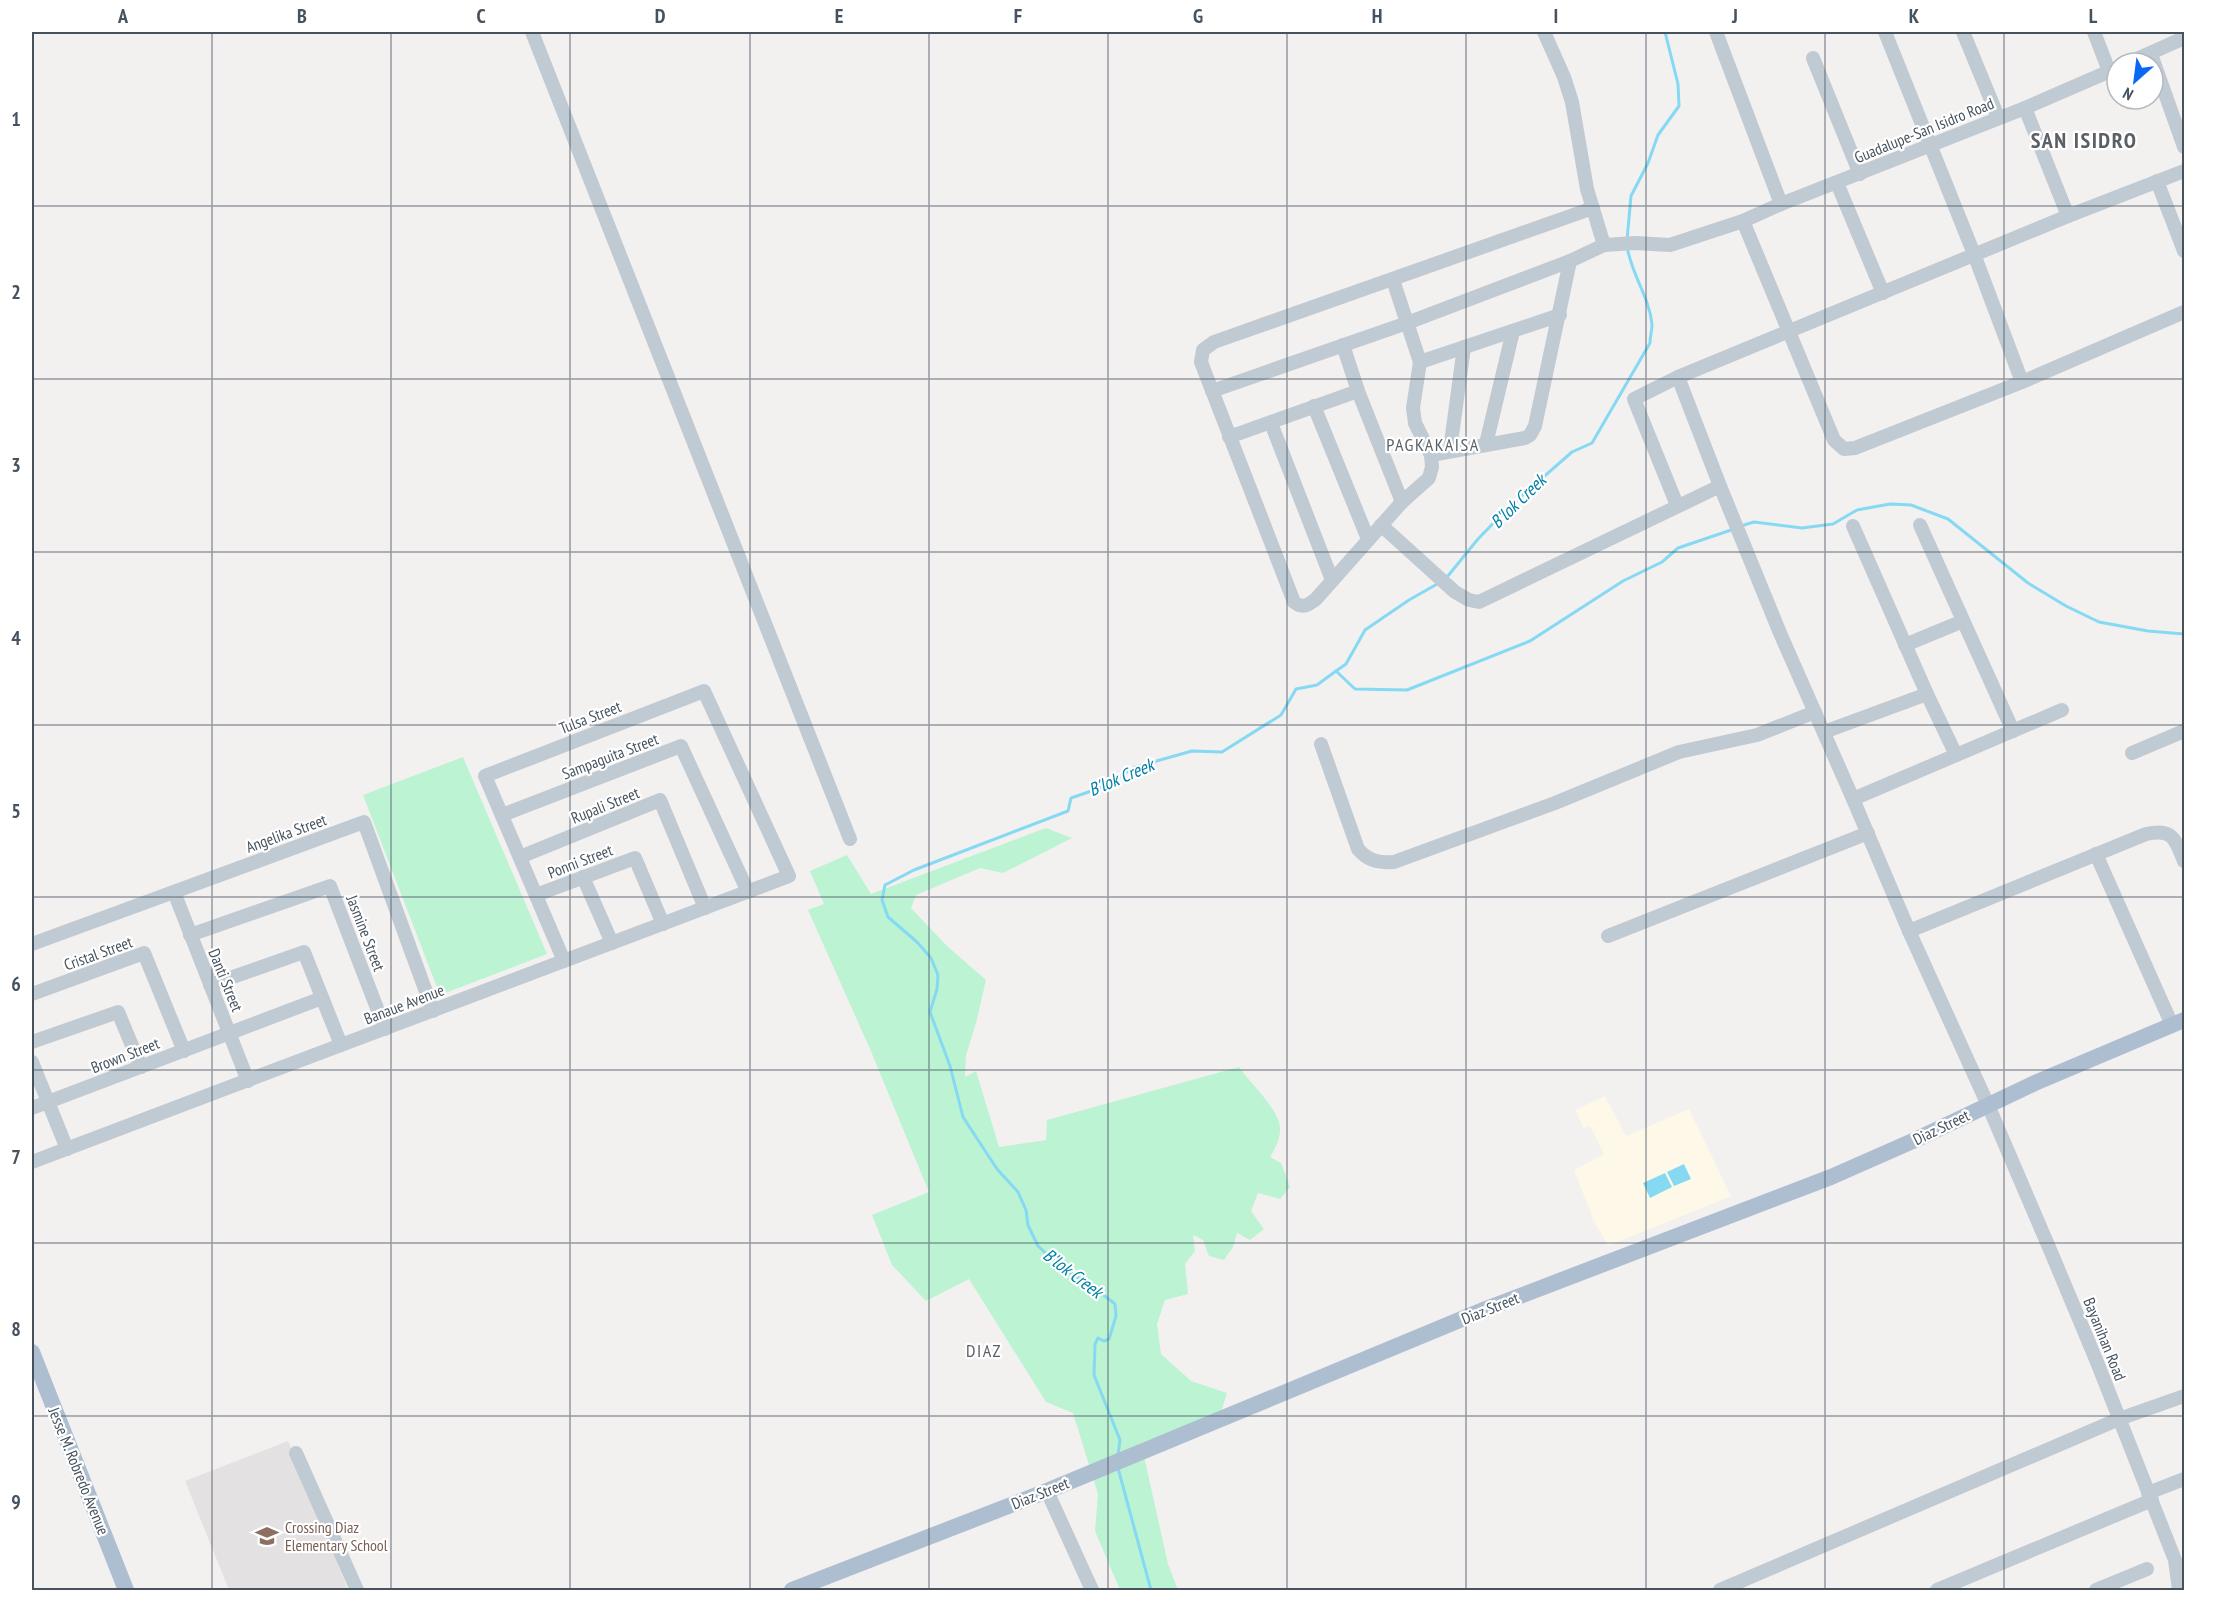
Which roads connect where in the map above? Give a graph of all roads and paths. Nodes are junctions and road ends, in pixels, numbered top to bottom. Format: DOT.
graph roads {
  1 [pos="532,32"];
  2 [pos="1544,32"];
  3 [pos="1716,32"];
  4 [pos="1886,32"];
  5 [pos="1964,32"];
  6 [pos="2094,32"];
  7 [pos="2180,37"];
  8 [pos="2156,51"];
  9 [pos="2105,53"];
  10 [pos="1813,58"];
  11 [pos="2105,73"];
  12 [pos="2165,93"];
  13 [pos="2025,108"];
  14 [pos="1998,117"];
  15 [pos="1930,146"];
  16 [pos="2184,147"];
  17 [pos="2184,171"];
  18 [pos="1860,174"];
  19 [pos="2157,181"];
  20 [pos="1837,183"];
  21 [pos="1780,204"];
  22 [pos="1593,208"];
  23 [pos="2068,216"];
  24 [pos="1743,221"];
  25 [pos="1604,245"];
  26 [pos="2184,251"];
  27 [pos="1974,254"];
  28 [pos="1570,261"];
  29 [pos="1393,280"];
  30 [pos="1882,293"];
  31 [pos="2184,312"];
  32 [pos="1560,315"];
  33 [pos="1407,323"];
  34 [pos="1513,331"];
  35 [pos="1788,333"];
  36 [pos="1343,345"];
  37 [pos="1464,347"];
  38 [pos="1420,362"];
  39 [pos="1678,377"];
  40 [pos="2022,382"];
  41 [pos="1212,391"];
  42 [pos="1358,391"];
  43 [pos="1314,406"];
  44 [pos="1271,423"];
  45 [pos="1229,437"];
  46 [pos="1486,444"];
  47 [pos="1450,450"];
  48 [pos="1431,455"];
  49 [pos="1720,486"];
  50 [pos="1402,502"];
  51 [pos="1677,506"];
  52 [pos="1381,525"];
  53 [pos="1920,525"];
  54 [pos="1853,526"];
  55 [pos="1368,539"];
  56 [pos="1332,580"];
  57 [pos="1963,621"];
  58 [pos="1905,645"];
  59 [pos="1927,694"];
  60 [pos="2062,710"];
  61 [pos="1815,712"];
  62 [pos="2013,731"];
  63 [pos="2184,731"];
  64 [pos="1824,732"];
  65 [pos="1321,744"];
  66 [pos="2132,753"];
  67 [pos="1956,755"];
  68 [pos="1853,799"];
  69 [pos="502,815"];
  70 [pos="1868,833"];
  71 [pos="850,839"];
  72 [pos="2096,854"];
  73 [pos="520,857"];
  74 [pos="2184,861"];
  75 [pos="789,876"];
  76 [pos="583,877"];
  77 [pos="174,892"];
  78 [pos="748,892"];
  79 [pos="536,895"];
  80 [pos="705,908"];
  81 [pos="663,924"];
  82 [pos="1909,931"];
  83 [pos="190,935"];
  84 [pos="1608,936"];
  85 [pos="612,943"];
  86 [pos="32,944"];
  87 [pos="564,961"];
  88 [pos="210,985"];
  89 [pos="32,994"];
  90 [pos="322,998"];
  91 [pos="433,1011"];
  92 [pos="2178,1023"];
  93 [pos="385,1029"];
  94 [pos="230,1034"];
  95 [pos="32,1042"];
  96 [pos="341,1046"];
  97 [pos="184,1051"];
  98 [pos="32,1062"];
  99 [pos="141,1067"];
  100 [pos="248,1081"];
  101 [pos="48,1102"];
  102 [pos="1988,1104"];
  103 [pos="32,1108"];
  104 [pos="67,1149"];
  105 [pos="32,1162"];
  106 [pos="32,1352"];
  107 [pos="2184,1396"];
  108 [pos="2120,1419"];
  109 [pos="296,1453"];
  110 [pos="2184,1479"];
  111 [pos="1047,1491"];
  112 [pos="2150,1496"];
  113 [pos="2147,1569"];
  114 [pos="126,1590"];
  115 [pos="357,1590"];
  116 [pos="792,1590"];
  117 [pos="1092,1590"];
  118 [pos="1720,1590"];
  119 [pos="1937,1590"];
  120 [pos="2096,1590"];
  121 [pos="2179,1590"];
  1 -- 71 [label="street"];
  2 -- 22 [label="street"];
  3 -- 21 [label="street"];
  4 -- 15 [label="street"];
  5 -- 14 [label="street"];
  6 -- 9 [label="street"];
  7 -- 8 [label="street"];
  10 -- 18 [label="street"];
  11 -- 13 [label="street, Guadalupe-San Isidro Road"];
  12 -- 16 [label="street"];
  13 -- 14 [label="street, Guadalupe-San Isidro Road"];
  13 -- 23 [label="street"];
  14 -- 15 [label="street, Guadalupe-San Isidro Road"];
  15 -- 18 [label="street, Guadalupe-San Isidro Road"];
  15 -- 27 [label="street"];
  17 -- 19 [label="street"];
  18 -- 20 [label="street, Guadalupe-San Isidro Road"];
  19 -- 23 [label="street"];
  19 -- 26 [label="street"];
  20 -- 21 [label="street, Guadalupe-San Isidro Road"];
  20 -- 30 [label="street"];
  21 -- 24 [label="street, Guadalupe-San Isidro Road"];
  22 -- 25 [label="street"];
  22 -- 29 [label="street"];
  23 -- 27 [label="street"];
  24 -- 25 [label="street, Guadalupe-San Isidro Road"];
  24 -- 35 [label="street"];
  25 -- 28 [label="street"];
  27 -- 30 [label="street"];
  27 -- 40 [label="street"];
  28 -- 32 [label="street"];
  28 -- 33 [label="street"];
  29 -- 33 [label="street"];
  29 -- 41 [label="street"];
  30 -- 35 [label="street"];
  31 -- 40 [label="street"];
  32 -- 34 [label="street"];
  32 -- 46 [label="street"];
  33 -- 36 [label="street"];
  33 -- 38 [label="street"];
  34 -- 37 [label="street"];
  34 -- 46 [label="street"];
  35 -- 39 [label="street"];
  35 -- 40 [label="street"];
  36 -- 41 [label="street"];
  36 -- 42 [label="street"];
  37 -- 38 [label="street"];
  37 -- 47 [label="street"];
  38 -- 48 [label="street"];
  39 -- 49 [label="street, Bayanihan Road"];
  39 -- 51 [label="street"];
  41 -- 45 [label="street"];
  42 -- 43 [label="street"];
  42 -- 50 [label="street"];
  43 -- 44 [label="street"];
  43 -- 55 [label="street"];
  44 -- 45 [label="street"];
  44 -- 56 [label="street"];
  45 -- 56 [label="street"];
  46 -- 47 [label="street"];
  47 -- 48 [label="street"];
  48 -- 50 [label="street"];
  49 -- 51 [label="street"];
  49 -- 61 [label="street, Bayanihan Road"];
  50 -- 52 [label="street"];
  51 -- 52 [label="street"];
  52 -- 55 [label="street"];
  53 -- 57 [label="street"];
  54 -- 58 [label="street"];
  55 -- 56 [label="street"];
  57 -- 58 [label="street"];
  57 -- 62 [label="street"];
  58 -- 59 [label="street"];
  59 -- 64 [label="street"];
  59 -- 67 [label="street"];
  60 -- 62 [label="street"];
  61 -- 64 [label="street, Bayanihan Road"];
  61 -- 65 [label="street"];
  62 -- 67 [label="street"];
  63 -- 66 [label="street"];
  64 -- 68 [label="street, Bayanihan Road"];
  67 -- 68 [label="street"];
  68 -- 70 [label="street, Bayanihan Road"];
  69 -- 73 [label="street, Tulsa Street"];
  69 -- 75 [label="street, Tulsa Street"];
  69 -- 78 [label="street, Sampaguita Street"];
  70 -- 82 [label="street, Bayanihan Road"];
  70 -- 84 [label="street"];
  72 -- 74 [label="street"];
  72 -- 82 [label="street"];
  72 -- 92 [label="street"];
  73 -- 79 [label="street, Tulsa Street"];
  73 -- 80 [label="street, Rupali Street"];
  75 -- 78 [label="street, Banaue Avenue"];
  76 -- 79 [label="street, Ponni Street"];
  76 -- 81 [label="street, Ponni Street"];
  76 -- 85 [label="street"];
  77 -- 83 [label="street, Danti Street"];
  77 -- 86 [label="street, Angelika Street"];
  77 -- 91 [label="street, Angelika Street"];
  78 -- 80 [label="street, Banaue Avenue"];
  79 -- 87 [label="street, Tulsa Street"];
  80 -- 81 [label="street, Banaue Avenue"];
  81 -- 85 [label="street, Banaue Avenue"];
  82 -- 102 [label="street, Bayanihan Road"];
  83 -- 88 [label="street, Danti Street"];
  83 -- 93 [label="street, Jasmine Street"];
  85 -- 87 [label="street, Banaue Avenue"];
  87 -- 91 [label="street, Banaue Avenue"];
  88 -- 90 [label="street"];
  88 -- 94 [label="street, Danti Street"];
  89 -- 97 [label="street, Cristal Street"];
  90 -- 94 [label="street, Brown Street"];
  90 -- 96 [label="street"];
  91 -- 93 [label="street, Banaue Avenue"];
  92 -- 102 [label="main road, Diaz Street"];
  93 -- 96 [label="street, Banaue Avenue"];
  94 -- 97 [label="street, Brown Street"];
  94 -- 100 [label="street, Danti Street"];
  95 -- 99 [label="street"];
  96 -- 100 [label="street, Banaue Avenue"];
  97 -- 99 [label="street, Brown Street"];
  98 -- 101 [label="street"];
  99 -- 101 [label="street, Brown Street"];
  100 -- 104 [label="street, Banaue Avenue"];
  101 -- 103 [label="street, Brown Street"];
  101 -- 104 [label="street"];
  102 -- 108 [label="street, Bayanihan Road"];
  102 -- 111 [label="main road, Diaz Street"];
  104 -- 105 [label="street, Banaue Avenue"];
  106 -- 114 [label="main road, Jesse M. Robredo Avenue"];
  107 -- 108 [label="street"];
  108 -- 112 [label="street, Bayanihan Road"];
  108 -- 118 [label="street"];
  109 -- 115 [label="street"];
  110 -- 112 [label="street"];
  111 -- 116 [label="main road, Diaz Street"];
  111 -- 117 [label="street"];
  112 -- 119 [label="street"];
  112 -- 121 [label="street, Bayanihan Road"];
  113 -- 120 [label="street"];
}
